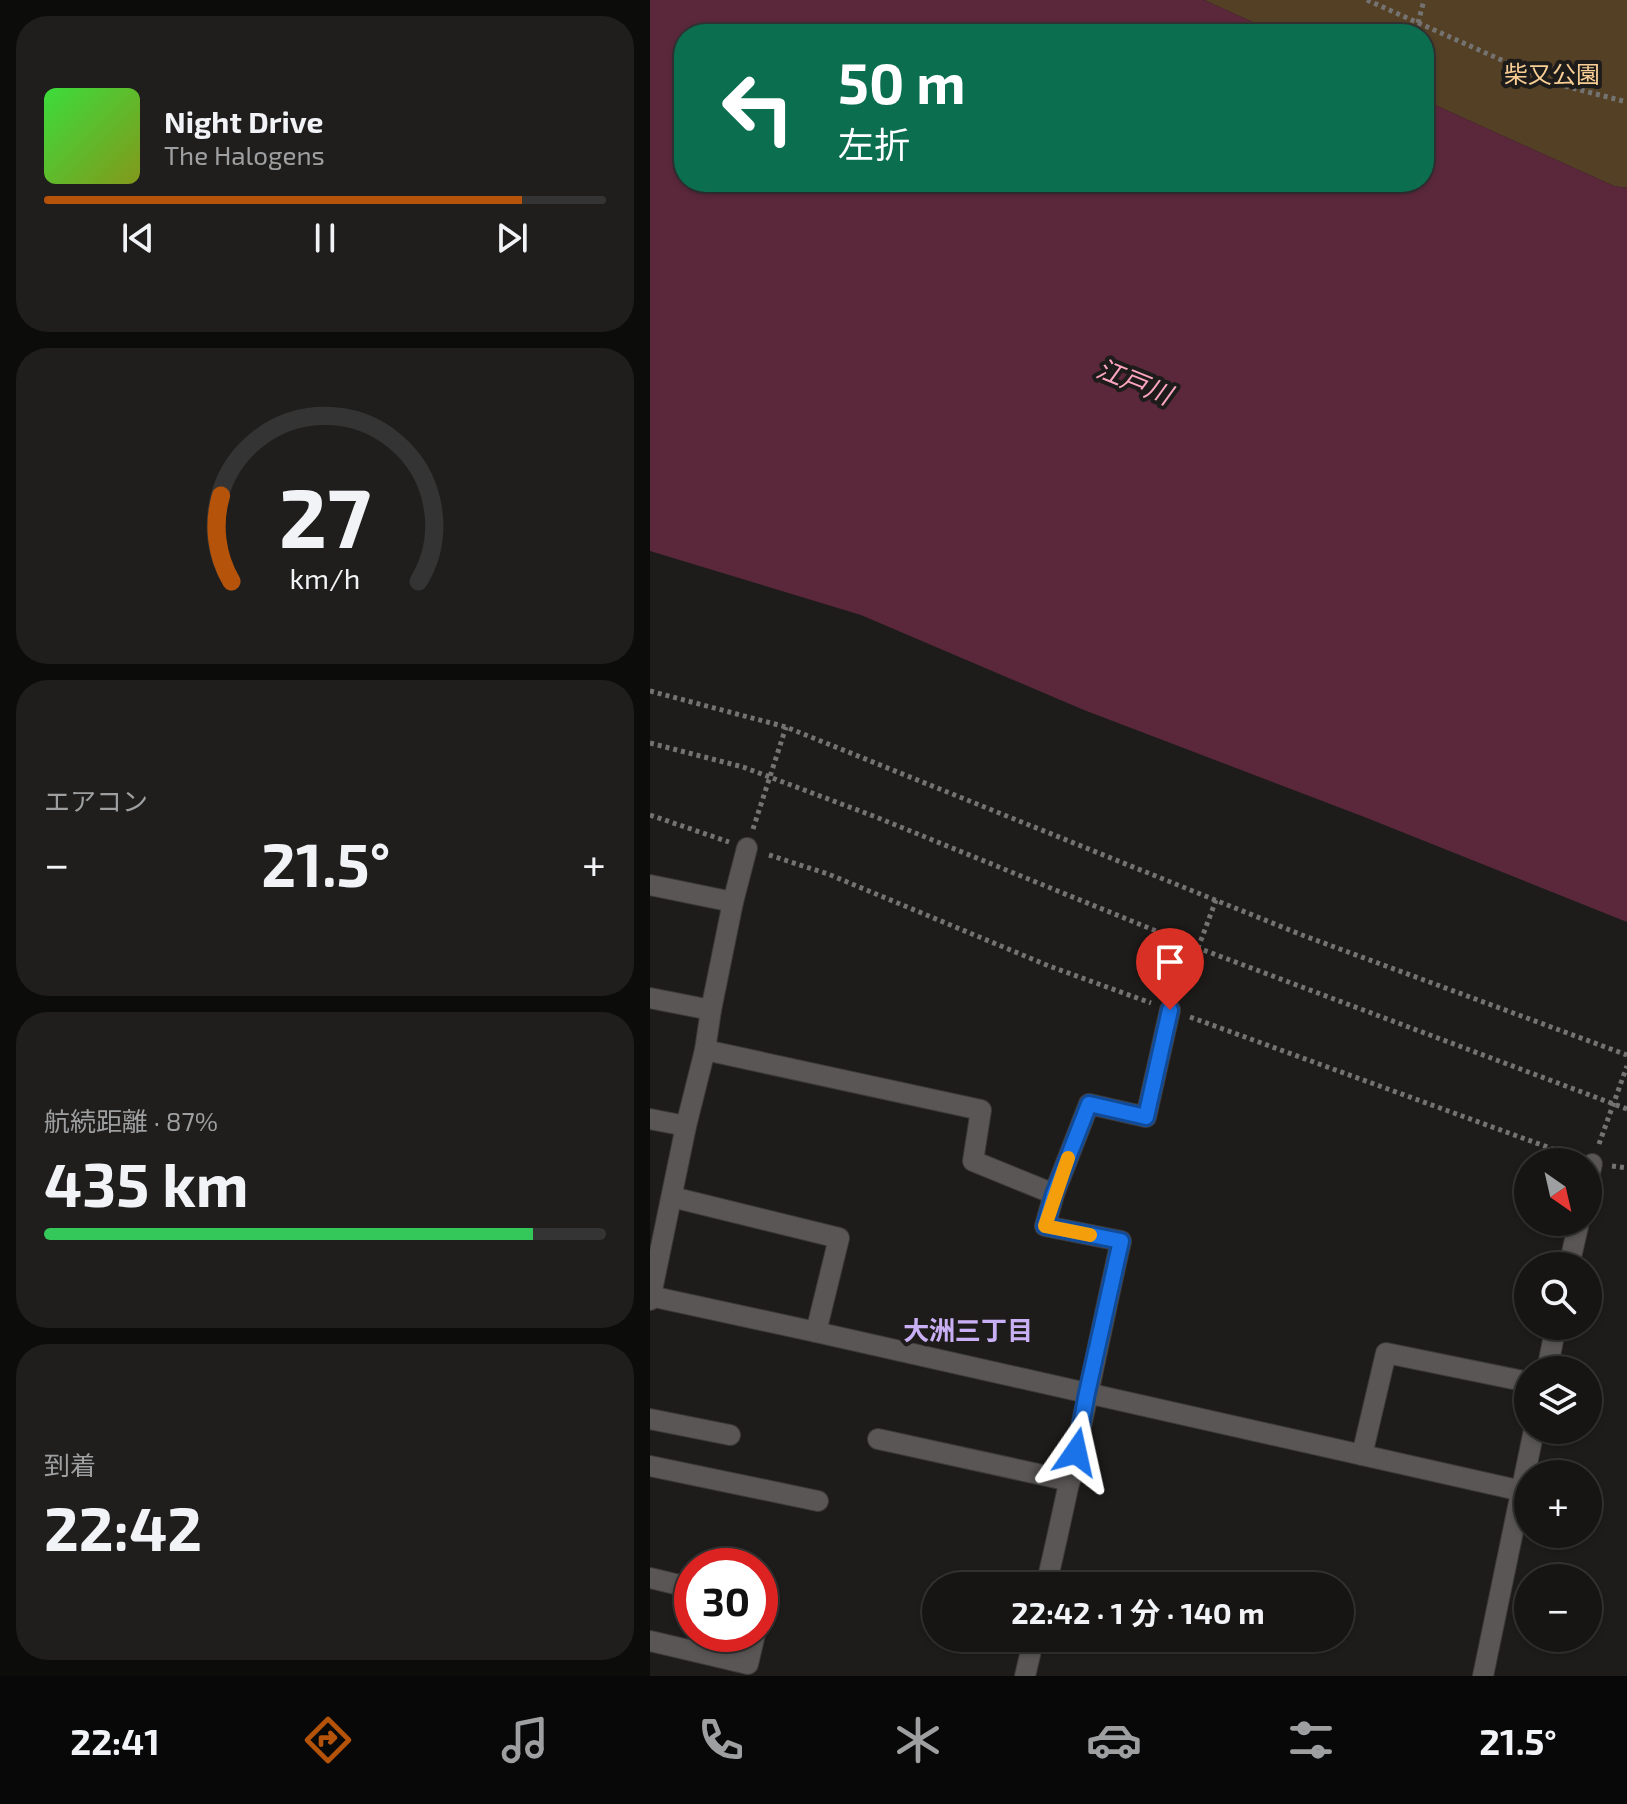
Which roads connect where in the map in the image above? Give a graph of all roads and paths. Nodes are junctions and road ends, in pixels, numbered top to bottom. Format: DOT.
graph roads {
  1 [pos="1367,0"];
  2 [pos="1424,0"];
  3 [pos="1418,23"];
  4 [pos="1434,30"];
  5 [pos="1627,102"];
  6 [pos="650,691"];
  7 [pos="786,727"];
  8 [pos="650,743"];
  9 [pos="770,777"];
  10 [pos="650,815"];
  11 [pos="747,848"];
  12 [pos="650,885"];
  13 [pos="1216,900"];
  14 [pos="733,902"];
  15 [pos="1198,948"];
  16 [pos="650,998"];
  17 [pos="711,1010"];
  18 [pos="1170,1010"];
  19 [pos="705,1050"];
  20 [pos="1627,1055"];
  21 [pos="1627,1066"];
  22 [pos="1613,1103"];
  23 [pos="1627,1109"];
  24 [pos="650,1119"];
  25 [pos="686,1126"];
  26 [pos="1534,1148"];
  27 [pos="1593,1148"];
  28 [pos="1054,1194"];
  29 [pos="663,1207"];
  30 [pos="650,1297"];
  31 [pos="816,1332"];
  32 [pos="1514,1379"];
  33 [pos="1087,1393"];
  34 [pos="650,1419"];
  35 [pos="730,1435"];
  36 [pos="878,1439"];
  37 [pos="1362,1455"];
  38 [pos="650,1466"];
  39 [pos="1070,1481"];
  40 [pos="1514,1489"];
  41 [pos="818,1501"];
  42 [pos="1514,1529"];
  43 [pos="1049,1572"];
  44 [pos="650,1578"];
  45 [pos="674,1584"];
  46 [pos="650,1641"];
  47 [pos="674,1647"];
  48 [pos="697,1652"];
  49 [pos="751,1652"];
  50 [pos="1031,1652"];
  51 [pos="1025,1676"];
  52 [pos="1483,1676"];
  1 -- 3 [label="path"];
  2 -- 3 [label="path"];
  4 -- 5 [label="path"];
  6 -- 7 [label="path"];
  7 -- 9 [label="path"];
  7 -- 13 [label="path"];
  8 -- 9 [label="path"];
  9 -- 11 [label="path"];
  9 -- 15 [label="path"];
  10 -- 11 [label="path"];
  11 -- 14 [label="street"];
  11 -- 18 [label="path"];
  12 -- 14 [label="street"];
  13 -- 15 [label="path"];
  13 -- 20 [label="path"];
  14 -- 17 [label="street"];
  15 -- 18 [label="path"];
  15 -- 22 [label="path"];
  16 -- 17 [label="street"];
  17 -- 19 [label="street"];
  18 -- 26 [label="path"];
  18 -- 28 [label="street"];
  19 -- 25 [label="street"];
  19 -- 28 [label="street"];
  21 -- 22 [label="path"];
  22 -- 23 [label="path"];
  22 -- 27 [label="path"];
  24 -- 25 [label="street"];
  25 -- 29 [label="street"];
  28 -- 33 [label="street"];
  29 -- 30 [label="street"];
  29 -- 31 [label="street"];
  30 -- 31 [label="street"];
  31 -- 33 [label="street"];
  32 -- 37 [label="street"];
  33 -- 37 [label="street"];
  33 -- 39 [label="street"];
  34 -- 35 [label="street"];
  36 -- 39 [label="street"];
  37 -- 40 [label="street"];
  38 -- 41 [label="street"];
  39 -- 43 [label="street"];
  42 -- 52 [label="street"];
  44 -- 45 [label="street"];
  46 -- 47 [label="street"];
  48 -- 49 [label="street"];
  50 -- 51 [label="street"];
}
